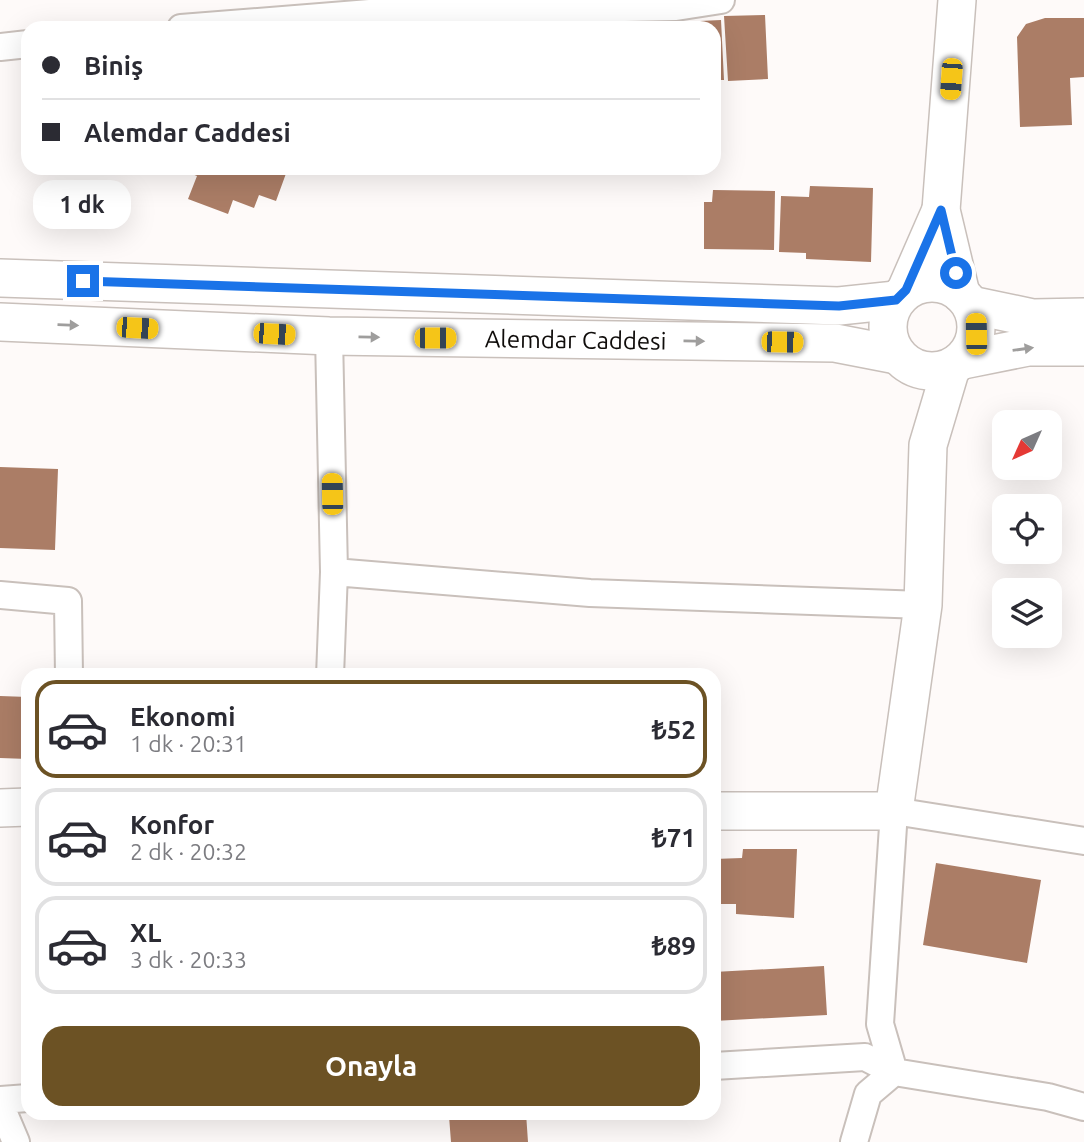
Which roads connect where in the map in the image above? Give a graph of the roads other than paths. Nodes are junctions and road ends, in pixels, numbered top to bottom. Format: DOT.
graph roads {
  1 [pos="721,0"];
  2 [pos="957,0"];
  3 [pos="676,4"];
  4 [pos="369,7"];
  5 [pos="244,21"];
  6 [pos="21,45"];
  7 [pos="0,47"];
  8 [pos="941,210"];
  9 [pos="0,278"];
  10 [pos="901,295"];
  11 [pos="966,300"];
  12 [pos="1084,317"];
  13 [pos="0,322"];
  14 [pos="329,336"];
  15 [pos="1084,347"];
  16 [pos="902,360"];
  17 [pos="957,364"];
  18 [pos="928,445"];
  19 [pos="334,572"];
  20 [pos="0,596"];
  21 [pos="923,605"];
  22 [pos="69,668"];
  23 [pos="330,668"];
  24 [pos="21,807"];
  25 [pos="0,808"];
  26 [pos="721,811"];
  27 [pos="894,811"];
  28 [pos="1084,841"];
  29 [pos="721,1066"];
  30 [pos="894,1072"];
  31 [pos="21,1099"];
  32 [pos="0,1102"];
  33 [pos="1084,1107"];
  34 [pos="16,1142"];
  35 [pos="854,1142"];
  1 -- 3 [label="street"];
  2 -- 8 [label="main road"];
  3 -- 4 [label="street"];
  4 -- 5 [label="street"];
  6 -- 7 [label="street"];
  8 -- 10 [label="main road"];
  8 -- 11 [label="main road"];
  9 -- 10 [label="main road, Alemdar Caddesi"];
  10 -- 11 [label="main road"];
  10 -- 16 [label="main road"];
  11 -- 12 [label="main road"];
  11 -- 17 [label="main road"];
  13 -- 14 [label="main road, Alemdar Caddesi, one-way"];
  14 -- 16 [label="main road, Alemdar Caddesi, one-way"];
  14 -- 19 [label="street"];
  17 -- 15 [label="main road, one-way"];
  16 -- 17 [label="main road"];
  16 -- 18 [label="main road"];
  17 -- 18 [label="main road"];
  18 -- 21 [label="main road"];
  19 -- 21 [label="street"];
  19 -- 23 [label="street"];
  20 -- 22 [label="street"];
  21 -- 27 [label="main road"];
  24 -- 25 [label="main road"];
  26 -- 27 [label="main road"];
  27 -- 28 [label="street"];
  27 -- 30 [label="street"];
  29 -- 30 [label="street"];
  30 -- 33 [label="street"];
  30 -- 35 [label="street"];
  31 -- 32 [label="street"];
  32 -- 34 [label="street"];
}
